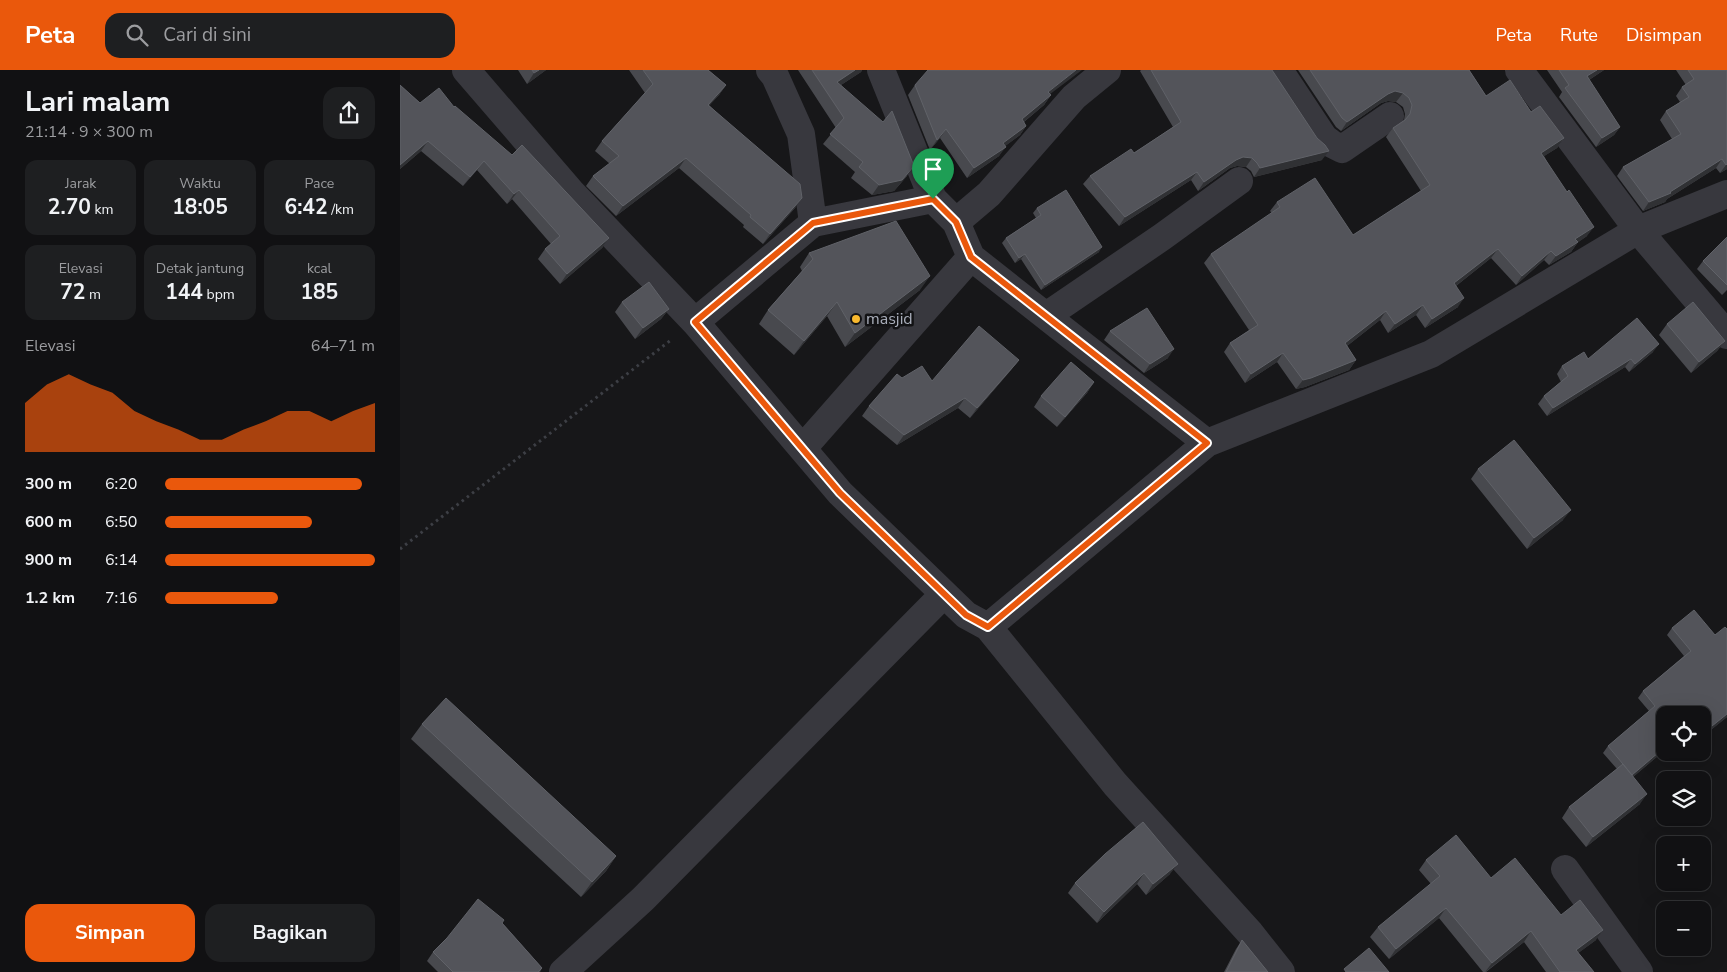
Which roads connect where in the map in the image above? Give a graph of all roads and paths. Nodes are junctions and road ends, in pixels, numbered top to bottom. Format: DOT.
graph roads {
  1 [pos="466,70"];
  2 [pos="770,70"];
  3 [pos="881,70"];
  4 [pos="1279,70"];
  5 [pos="1519,70"];
  6 [pos="1102,71"];
  7 [pos="1390,116"];
  8 [pos="1239,180"];
  9 [pos="1727,194"];
  10 [pos="933,199"];
  11 [pos="956,222"];
  12 [pos="813,223"];
  13 [pos="1638,230"];
  14 [pos="971,257"];
  15 [pos="1046,316"];
  16 [pos="695,322"];
  17 [pos="1727,334"];
  18 [pos="1207,443"];
  19 [pos="803,448"];
  20 [pos="400,549"];
  21 [pos="943,595"];
  22 [pos="988,627"];
  23 [pos="1565,869"];
  24 [pos="563,972"];
  25 [pos="1280,972"];
  26 [pos="1639,972"];
  1 -- 16 [label="street"];
  2 -- 12 [label="street"];
  3 -- 10 [label="street"];
  4 -- 7 [label="street"];
  5 -- 13 [label="street"];
  6 -- 11 [label="street"];
  8 -- 15 [label="street"];
  9 -- 13 [label="street"];
  10 -- 11 [label="street"];
  10 -- 12 [label="street"];
  11 -- 14 [label="street"];
  12 -- 16 [label="street"];
  13 -- 17 [label="street"];
  13 -- 18 [label="street"];
  14 -- 15 [label="street"];
  14 -- 19 [label="street"];
  15 -- 18 [label="street"];
  16 -- 19 [label="street"];
  16 -- 20 [label="path"];
  18 -- 22 [label="street"];
  19 -- 21 [label="street"];
  21 -- 22 [label="street"];
  21 -- 24 [label="street"];
  22 -- 25 [label="street"];
  23 -- 26 [label="street"];
}
